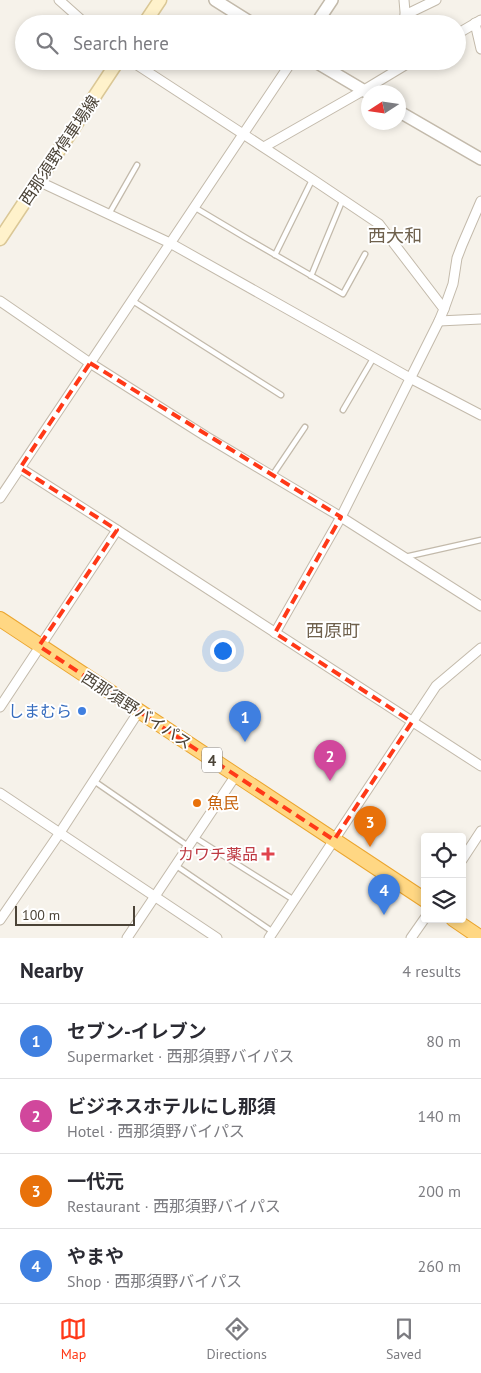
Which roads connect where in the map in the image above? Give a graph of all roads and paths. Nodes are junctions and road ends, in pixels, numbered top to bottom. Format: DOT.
graph roads {
  1 [pos="59,0"];
  2 [pos="160,0"];
  3 [pos="215,0"];
  4 [pos="332,0"];
  5 [pos="404,0"];
  6 [pos="436,0"];
  7 [pos="76,15"];
  8 [pos="150,15"];
  9 [pos="239,15"];
  10 [pos="322,15"];
  11 [pos="405,15"];
  12 [pos="412,15"];
  13 [pos="478,22"];
  14 [pos="466,29"];
  15 [pos="481,49"];
  16 [pos="112,70"];
  17 [pos="145,70"];
  18 [pos="286,70"];
  19 [pos="329,70"];
  20 [pos="398,70"];
  21 [pos="376,85"];
  22 [pos="361,89"];
  23 [pos="361,95"];
  24 [pos="406,116"];
  25 [pos="242,134"];
  26 [pos="264,147"];
  27 [pos="481,159"];
  28 [pos="137,165"];
  29 [pos="312,179"];
  30 [pos="38,181"];
  31 [pos="343,199"];
  32 [pos="481,201"];
  33 [pos="194,207"];
  34 [pos="109,214"];
  35 [pos="0,239"];
  36 [pos="170,243"];
  37 [pos="366,254"];
  38 [pos="275,255"];
  39 [pos="312,276"];
  40 [pos="0,301"];
  41 [pos="133,301"];
  42 [pos="444,309"];
  43 [pos="481,319"];
  44 [pos="439,322"];
  45 [pos="374,357"];
  46 [pos="90,363"];
  47 [pos="410,378"];
  48 [pos="281,396"];
  49 [pos="343,410"];
  50 [pos="481,415"];
  51 [pos="305,426"];
  52 [pos="20,468"];
  53 [pos="272,476"];
  54 [pos="0,498"];
  55 [pos="341,517"];
  56 [pos="117,530"];
  57 [pos="481,540"];
  58 [pos="404,557"];
  59 [pos="481,606"];
  60 [pos="0,620"];
  61 [pos="275,633"];
  62 [pos="39,646"];
  63 [pos="481,648"];
  64 [pos="0,706"];
  65 [pos="139,711"];
  66 [pos="412,722"];
  67 [pos="481,766"];
  68 [pos="236,776"];
  69 [pos="94,781"];
  70 [pos="0,793"];
  71 [pos="481,832"];
  72 [pos="60,834"];
  73 [pos="194,837"];
  74 [pos="334,840"];
  75 [pos="188,846"];
  76 [pos="466,854"];
  77 [pos="175,865"];
  78 [pos="154,896"];
  79 [pos="421,897"];
  80 [pos="294,900"];
  81 [pos="0,920"];
  82 [pos="422,923"];
  83 [pos="459,923"];
  84 [pos="271,935"];
  85 [pos="213,937"];
  86 [pos="127,938"];
  87 [pos="411,938"];
  88 [pos="481,938"];
  1 -- 7 [label="street"];
  2 -- 8 [label="main road"];
  3 -- 9 [label="street"];
  4 -- 10 [label="street"];
  5 -- 11 [label="street"];
  6 -- 12 [label="street"];
  13 -- 14 [label="street"];
  13 -- 15 [label="street"];
  16 -- 30 [label="main road, 西那須野停車場線"];
  17 -- 25 [label="street"];
  18 -- 25 [label="street"];
  19 -- 22 [label="street"];
  20 -- 21 [label="street"];
  23 -- 26 [label="street"];
  24 -- 27 [label="street"];
  25 -- 26 [label="street"];
  25 -- 33 [label="street"];
  26 -- 29 [label="street"];
  28 -- 34 [label="lane"];
  29 -- 31 [label="street"];
  29 -- 38 [label="lane"];
  30 -- 34 [label="street"];
  30 -- 35 [label="main road, 西那須野停車場線"];
  31 -- 39 [label="lane"];
  31 -- 42 [label="street"];
  32 -- 42 [label="street"];
  33 -- 36 [label="street"];
  33 -- 38 [label="lane"];
  34 -- 36 [label="street"];
  36 -- 41 [label="street"];
  36 -- 45 [label="street"];
  37 -- 39 [label="lane"];
  38 -- 39 [label="lane"];
  40 -- 46 [label="street"];
  41 -- 46 [label="street"];
  41 -- 48 [label="lane"];
  42 -- 44 [label="street"];
  43 -- 44 [label="street"];
  44 -- 47 [label="street"];
  45 -- 47 [label="street"];
  45 -- 49 [label="lane"];
  46 -- 52 [label="street"];
  46 -- 53 [label="street"];
  47 -- 50 [label="street"];
  47 -- 55 [label="street"];
  51 -- 53 [label="lane"];
  52 -- 54 [label="street"];
  52 -- 56 [label="street"];
  53 -- 55 [label="street"];
  55 -- 58 [label="street"];
  55 -- 61 [label="street"];
  56 -- 61 [label="street"];
  56 -- 62 [label="street"];
  57 -- 58 [label="lane"];
  58 -- 59 [label="street"];
  60 -- 62 [label="highway, 西那須野バイパス / 4"];
  61 -- 66 [label="street"];
  62 -- 64 [label="street"];
  62 -- 65 [label="highway, 西那須野バイパス / 4"];
  63 -- 66 [label="street"];
  65 -- 68 [label="highway, 西那須野バイパス / 4"];
  65 -- 69 [label="street"];
  66 -- 67 [label="street"];
  66 -- 74 [label="street"];
  68 -- 73 [label="street"];
  68 -- 74 [label="highway, 西那須野バイパス / 4"];
  69 -- 72 [label="street"];
  69 -- 75 [label="lane"];
  70 -- 72 [label="street"];
  71 -- 76 [label="street"];
  72 -- 78 [label="street"];
  72 -- 81 [label="street"];
  73 -- 75 [label="street"];
  73 -- 80 [label="lane"];
  74 -- 79 [label="highway, 西那須野バイパス / 4"];
  74 -- 80 [label="street"];
  75 -- 77 [label="street"];
  77 -- 78 [label="street"];
  77 -- 84 [label="lane"];
  78 -- 85 [label="street"];
  78 -- 86 [label="street"];
  80 -- 84 [label="street"];
  82 -- 87 [label="street"];
  83 -- 88 [label="highway"];
}
